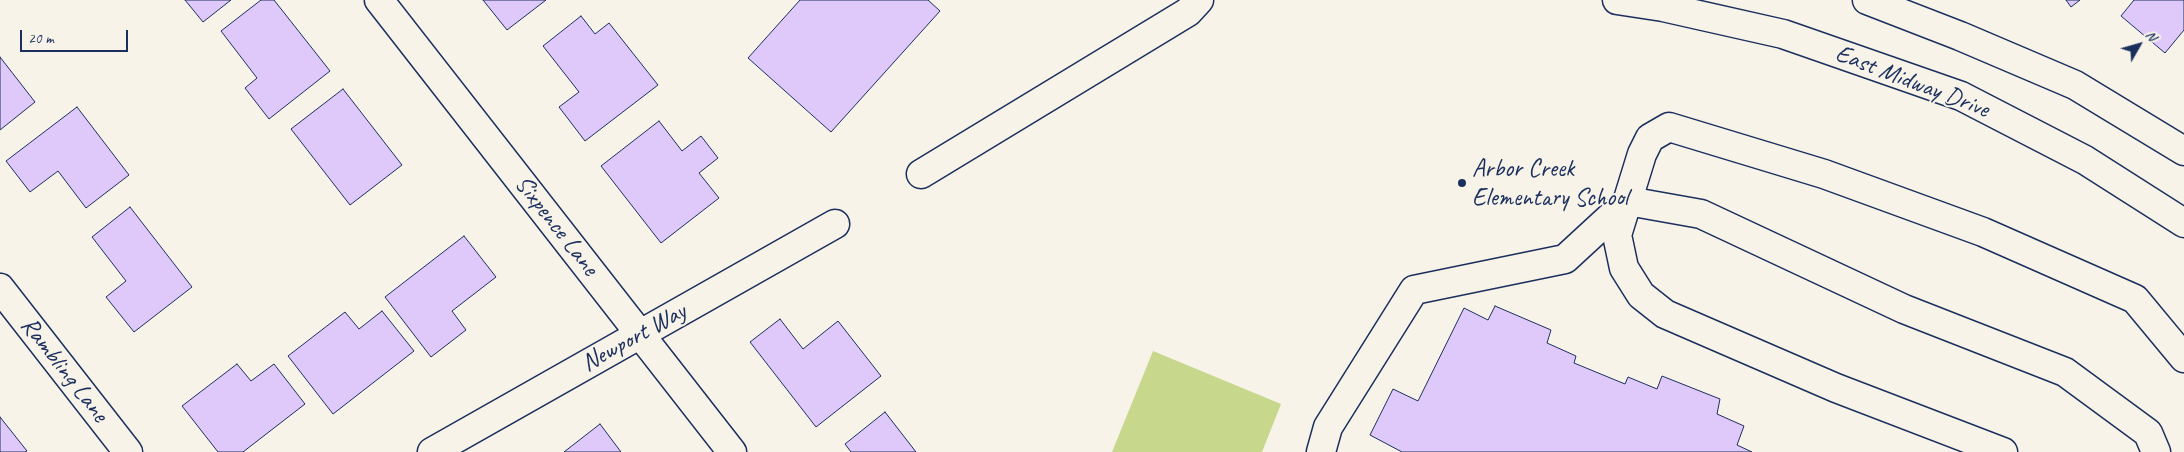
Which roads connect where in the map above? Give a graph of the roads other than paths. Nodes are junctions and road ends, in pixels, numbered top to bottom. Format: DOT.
graph roads {
  1 [pos="379,0"];
  2 [pos="1198,0"];
  3 [pos="1617,0"];
  4 [pos="1867,0"];
  5 [pos="2184,151"];
  6 [pos="920,174"];
  7 [pos="1628,200"];
  8 [pos="2184,223"];
  9 [pos="835,224"];
  10 [pos="0,288"];
  11 [pos="640,334"];
  12 [pos="2184,358"];
  13 [pos="128,452"];
  14 [pos="432,452"];
  15 [pos="732,452"];
  16 [pos="1321,452"];
  17 [pos="2003,452"];
  18 [pos="2156,452"];
  1 -- 11 [label="street, Sixpence Lane"];
  2 -- 6 [label="street"];
  3 -- 8 [label="street, East Midway Drive"];
  4 -- 5 [label="street"];
  7 -- 12 [label="street"];
  7 -- 16 [label="street"];
  7 -- 17 [label="street"];
  7 -- 18 [label="street"];
  9 -- 11 [label="street, Newport Way"];
  10 -- 13 [label="street, Rambling Lane"];
  11 -- 14 [label="street, Newport Way"];
  11 -- 15 [label="street, Sixpence Lane"];
}
